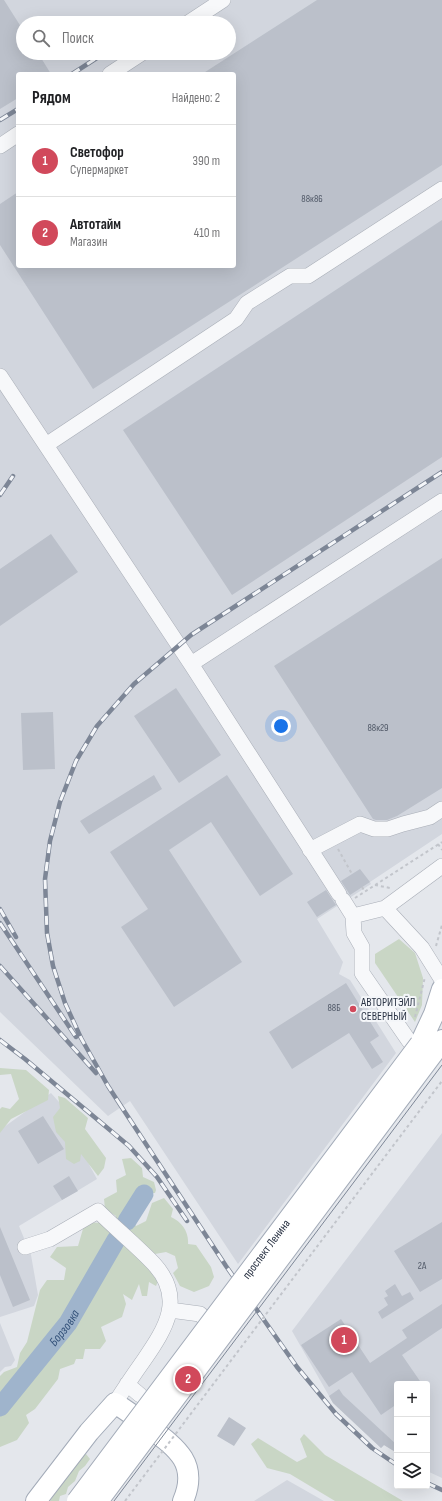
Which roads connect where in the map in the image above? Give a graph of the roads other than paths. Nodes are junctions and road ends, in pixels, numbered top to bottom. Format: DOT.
graph roads {
  1 [pos="223,0"];
  2 [pos="199,16"];
  3 [pos="131,60"];
  4 [pos="113,72"];
  5 [pos="16,135"];
  6 [pos="0,146"];
  7 [pos="442,189"];
  8 [pos="0,376"];
  9 [pos="46,445"];
  10 [pos="442,501"];
  11 [pos="191,664"];
  12 [pos="442,809"];
  13 [pos="310,850"];
  14 [pos="442,866"];
  15 [pos="345,903"];
  16 [pos="385,908"];
  17 [pos="442,980"];
  18 [pos="442,989"];
  19 [pos="424,1044"];
  20 [pos="25,1247"];
  21 [pos="170,1310"];
  22 [pos="204,1318"];
  23 [pos="127,1384"];
  24 [pos="140,1395"];
  25 [pos="115,1403"];
  26 [pos="36,1501"];
  27 [pos="77,1501"];
  28 [pos="98,1501"];
  29 [pos="183,1501"];
  1 -- 2 [label="street"];
  3 -- 4 [label="street"];
  5 -- 6 [label="street"];
  7 -- 9 [label="street"];
  8 -- 9 [label="street"];
  9 -- 11 [label="street"];
  10 -- 11 [label="street"];
  11 -- 13 [label="street"];
  12 -- 13 [label="street"];
  13 -- 15 [label="street"];
  14 -- 16 [label="street"];
  15 -- 16 [label="street"];
  15 -- 19 [label="street"];
  16 -- 17 [label="street"];
  18 -- 19 [label="main road, проспект Ленина"];
  19 -- 27 [label="main road, проспект Ленина, bridge"];
  19 -- 28 [label="main road, проспект Ленина, bridge"];
  20 -- 21 [label="street"];
  21 -- 22 [label="street"];
  21 -- 23 [label="street"];
  23 -- 24 [label="street"];
  23 -- 25 [label="street"];
  25 -- 26 [label="main road"];
  25 -- 29 [label="main road"];
}
